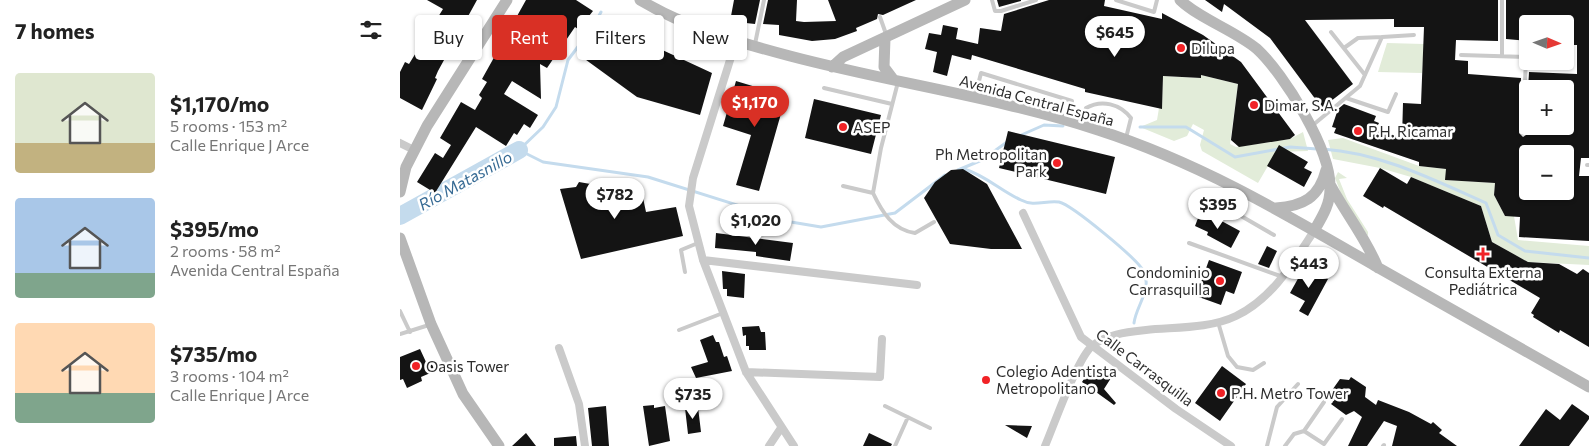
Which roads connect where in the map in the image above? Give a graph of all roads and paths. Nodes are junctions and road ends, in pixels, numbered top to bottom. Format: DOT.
graph roads {
  1 [pos="507,0"];
  2 [pos="640,0"];
  3 [pos="764,0"];
  4 [pos="965,0"];
  5 [pos="992,0"];
  6 [pos="1036,0"];
  7 [pos="1116,0"];
  8 [pos="1157,0"];
  9 [pos="1179,0"];
  10 [pos="1502,0"];
  11 [pos="880,17"];
  12 [pos="674,19"];
  13 [pos="1331,32"];
  14 [pos="1414,35"];
  15 [pos="886,37"];
  16 [pos="1382,37"];
  17 [pos="747,44"];
  18 [pos="755,46"];
  19 [pos="1344,48"];
  20 [pos="1460,55"];
  21 [pos="1502,56"];
  22 [pos="1519,57"];
  23 [pos="730,60"];
  24 [pos="832,67"];
  25 [pos="1365,75"];
  26 [pos="896,80"];
  27 [pos="824,88"];
  28 [pos="1396,94"];
  29 [pos="974,98"];
  30 [pos="1346,98"];
  31 [pos="892,104"];
  32 [pos="1067,121"];
  33 [pos="1080,125"];
  34 [pos="1311,126"];
  35 [pos="1126,140"];
  36 [pos="400,143"];
  37 [pos="414,150"];
  38 [pos="1326,164"];
  39 [pos="843,186"];
  40 [pos="1234,186"];
  41 [pos="1331,186"];
  42 [pos="400,192"];
  43 [pos="873,193"];
  44 [pos="1276,208"];
  45 [pos="1023,213"];
  46 [pos="934,222"];
  47 [pos="1314,231"];
  48 [pos="1274,235"];
  49 [pos="698,243"];
  50 [pos="1189,243"];
  51 [pos="401,246"];
  52 [pos="703,260"];
  53 [pos="1378,268"];
  54 [pos="685,272"];
  55 [pos="1282,277"];
  56 [pos="917,285"];
  57 [pos="400,311"];
  58 [pos="723,312"];
  59 [pos="1218,322"];
  60 [pos="431,324"];
  61 [pos="678,330"];
  62 [pos="410,332"];
  63 [pos="400,334"];
  64 [pos="882,339"];
  65 [pos="1091,346"];
  66 [pos="559,348"];
  67 [pos="1264,363"];
  68 [pos="746,372"];
  69 [pos="1298,384"];
  70 [pos="1589,387"];
  71 [pos="1324,402"];
  72 [pos="885,406"];
  73 [pos="908,417"];
  74 [pos="1342,419"];
  75 [pos="781,428"];
  76 [pos="930,428"];
  77 [pos="1304,431"];
  78 [pos="499,446"];
  79 [pos="585,446"];
  80 [pos="761,446"];
  81 [pos="770,446"];
  82 [pos="794,446"];
  83 [pos="895,446"];
  84 [pos="1045,446"];
  85 [pos="1231,446"];
  86 [pos="1267,446"];
  87 [pos="1285,446"];
  1 -- 37 [label="main road"];
  2 -- 12 [label="main road, Avenida Central España"];
  3 -- 18 [label="lane"];
  4 -- 15 [label="main road"];
  5 -- 6 [label="lane"];
  7 -- 8 [label="lane"];
  9 -- 34 [label="main road"];
  10 -- 21 [label="lane"];
  11 -- 15 [label="lane"];
  13 -- 19 [label="lane"];
  14 -- 16 [label="lane"];
  15 -- 24 [label="main road"];
  15 -- 26 [label="main road"];
  16 -- 19 [label="lane"];
  16 -- 25 [label="lane"];
  17 -- 18 [label="main road, Avenida Central España"];
  18 -- 24 [label="main road, Avenida Central España"];
  19 -- 25 [label="lane"];
  20 -- 21 [label="lane"];
  21 -- 22 [label="lane"];
  23 -- 49 [label="street"];
  24 -- 26 [label="main road, Avenida Central España"];
  25 -- 30 [label="lane"];
  26 -- 29 [label="main road, Avenida Central España"];
  26 -- 31 [label="lane"];
  27 -- 31 [label="lane"];
  28 -- 30 [label="lane"];
  29 -- 32 [label="main road, Avenida Central España"];
  29 -- 32 [label="lane"];
  30 -- 34 [label="lane"];
  31 -- 43 [label="lane"];
  32 -- 33 [label="main road, Avenida Central España"];
  33 -- 35 [label="main road, Avenida Central España"];
  33 -- 35 [label="lane"];
  34 -- 38 [label="main road"];
  35 -- 40 [label="main road, Avenida Central España"];
  36 -- 37 [label="street"];
  37 -- 42 [label="main road"];
  38 -- 41 [label="main road"];
  38 -- 44 [label="main road"];
  39 -- 43 [label="lane"];
  40 -- 44 [label="main road, Avenida Central España"];
  40 -- 48 [label="lane"];
  41 -- 47 [label="main road"];
  41 -- 53 [label="main road"];
  43 -- 46 [label="lane"];
  44 -- 47 [label="main road, Avenida Central España"];
  45 -- 65 [label="street, Calle Carrasquilla"];
  47 -- 53 [label="main road, Avenida Central España"];
  47 -- 55 [label="street"];
  49 -- 52 [label="street"];
  49 -- 54 [label="lane"];
  50 -- 55 [label="lane"];
  51 -- 60 [label="main road"];
  52 -- 56 [label="street"];
  52 -- 58 [label="street"];
  53 -- 70 [label="main road, Avenida Central España"];
  55 -- 59 [label="street"];
  57 -- 62 [label="lane"];
  58 -- 61 [label="lane"];
  58 -- 68 [label="street"];
  59 -- 65 [label="street"];
  59 -- 67 [label="lane"];
  60 -- 62 [label="lane"];
  60 -- 78 [label="main road"];
  62 -- 63 [label="lane"];
  64 -- 68 [label="street"];
  65 -- 84 [label="street"];
  65 -- 85 [label="street, Calle Carrasquilla"];
  66 -- 79 [label="street"];
  68 -- 75 [label="street"];
  69 -- 86 [label="lane"];
  71 -- 77 [label="lane"];
  72 -- 73 [label="lane"];
  73 -- 76 [label="lane"];
  73 -- 83 [label="lane"];
  74 -- 77 [label="lane"];
  75 -- 81 [label="street"];
  75 -- 82 [label="street"];
  77 -- 87 [label="lane"];
  80 -- 81 [label="street"];
}
